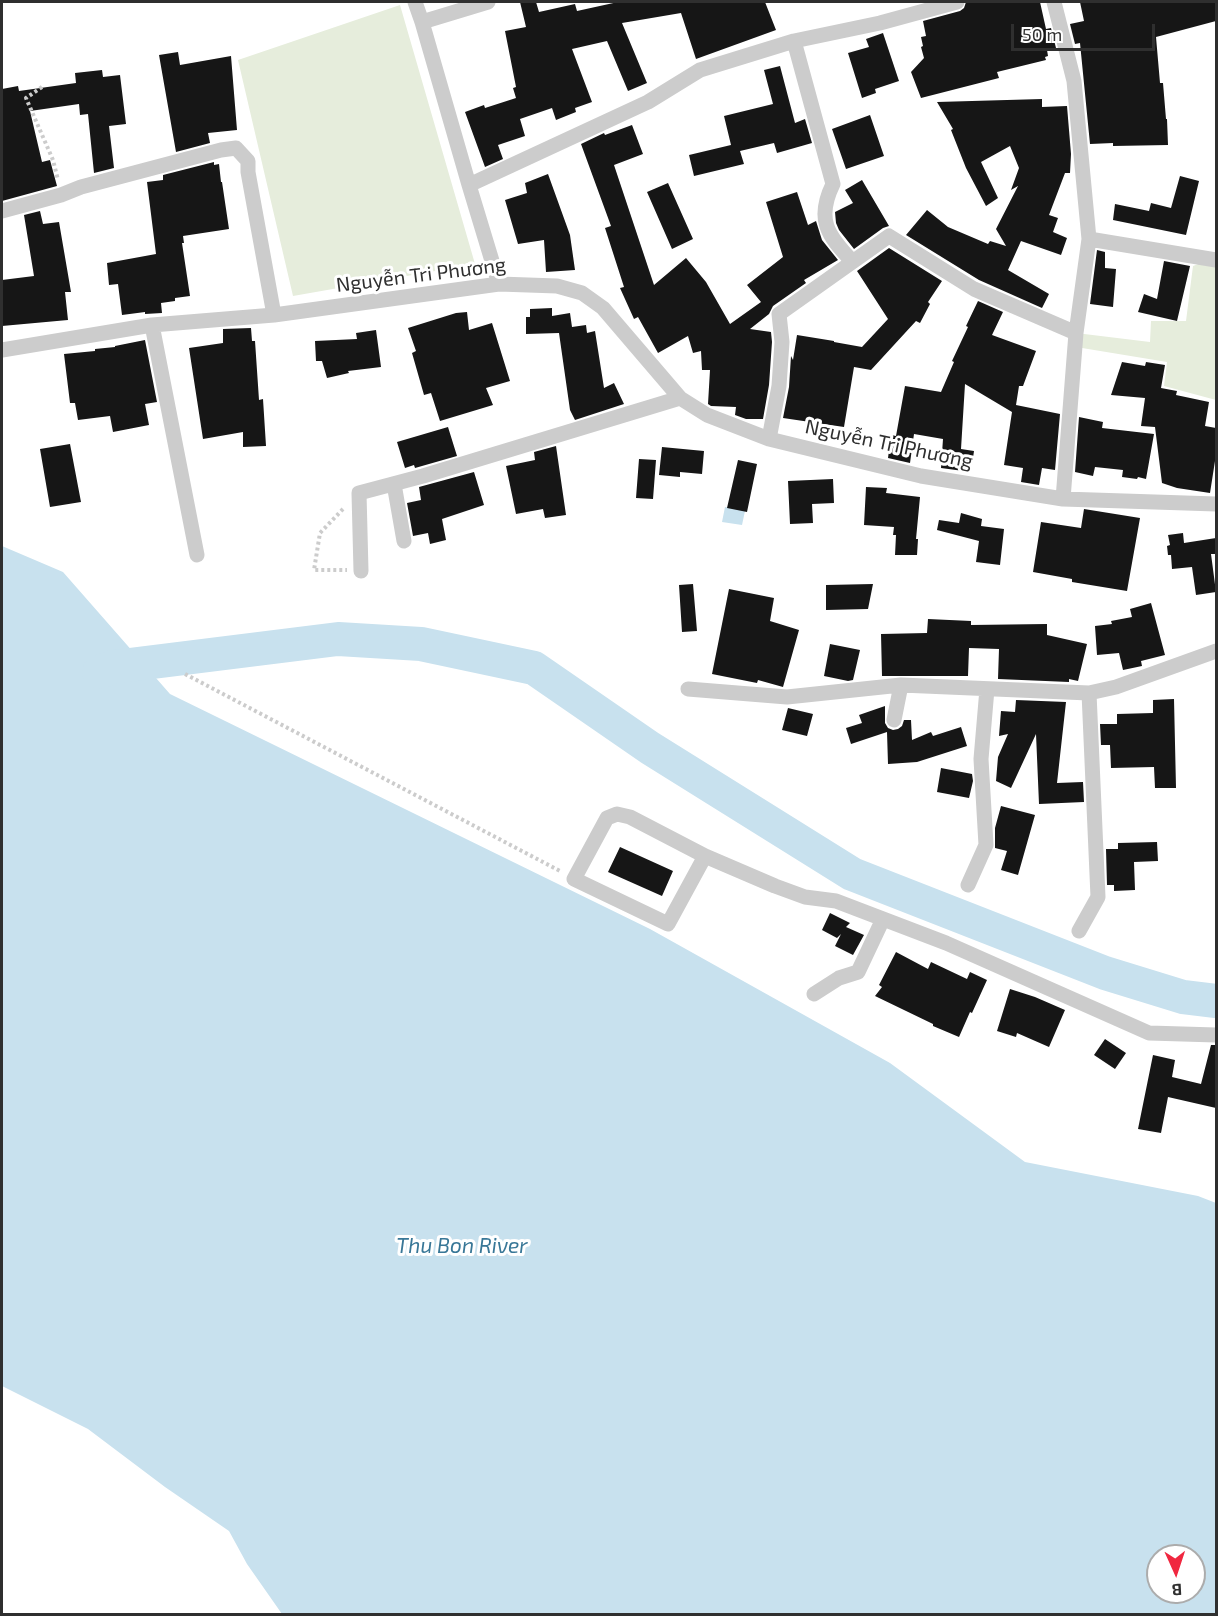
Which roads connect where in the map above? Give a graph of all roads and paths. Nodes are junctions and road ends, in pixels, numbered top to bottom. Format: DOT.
graph roads {
  1 [pos="415,2"];
  2 [pos="488,2"];
  3 [pos="957,2"];
  4 [pos="1054,2"];
  5 [pos="423,22"];
  6 [pos="794,41"];
  7 [pos="42,87"];
  8 [pos="469,185"];
  9 [pos="61,195"];
  10 [pos="2,211"];
  11 [pos="1089,239"];
  12 [pos="1216,260"];
  13 [pos="852,261"];
  14 [pos="499,284"];
  15 [pos="274,315"];
  16 [pos="152,325"];
  17 [pos="1076,333"];
  18 [pos="2,350"];
  19 [pos="680,398"];
  20 [pos="769,439"];
  21 [pos="394,484"];
  22 [pos="359,493"];
  23 [pos="1063,499"];
  24 [pos="1216,504"];
  25 [pos="404,541"];
  26 [pos="197,555"];
  27 [pos="361,570"];
  28 [pos="1216,651"];
  29 [pos="185,674"];
  30 [pos="901,685"];
  31 [pos="688,689"];
  32 [pos="987,689"];
  33 [pos="1089,693"];
  34 [pos="894,720"];
  35 [pos="705,855"];
  36 [pos="574,879"];
  37 [pos="968,885"];
  38 [pos="883,919"];
  39 [pos="1079,931"];
  40 [pos="814,994"];
  41 [pos="1216,1035"];
  1 -- 5 [label="street"];
  2 -- 5 [label="street"];
  3 -- 6 [label="street"];
  4 -- 11 [label="street"];
  5 -- 8 [label="street"];
  6 -- 8 [label="street"];
  6 -- 13 [label="street"];
  7 -- 9 [label="path"];
  8 -- 14 [label="street"];
  9 -- 10 [label="street"];
  9 -- 15 [label="street"];
  11 -- 12 [label="street"];
  11 -- 17 [label="street"];
  13 -- 17 [label="street"];
  13 -- 20 [label="street"];
  14 -- 15 [label="street, Nguyễn Tri Phương"];
  14 -- 19 [label="street, Nguyễn Tri Phương"];
  15 -- 16 [label="street, Nguyễn Tri Phương"];
  16 -- 18 [label="street, Nguyễn Tri Phương"];
  16 -- 26 [label="street"];
  17 -- 23 [label="street"];
  19 -- 20 [label="street, Nguyễn Tri Phương"];
  19 -- 21 [label="street"];
  20 -- 23 [label="street, Nguyễn Tri Phương"];
  21 -- 22 [label="street"];
  21 -- 25 [label="street"];
  22 -- 27 [label="street"];
  22 -- 27 [label="path"];
  23 -- 24 [label="street, Nguyễn Tri Phương"];
  28 -- 33 [label="street"];
  29 -- 36 [label="path"];
  30 -- 31 [label="street"];
  30 -- 32 [label="street"];
  30 -- 34 [label="street"];
  32 -- 33 [label="street"];
  32 -- 37 [label="street"];
  33 -- 39 [label="street"];
  35 -- 36 [label="street"];
  35 -- 36 [label="street"];
  35 -- 38 [label="street"];
  38 -- 40 [label="street"];
  38 -- 41 [label="street"];
}
